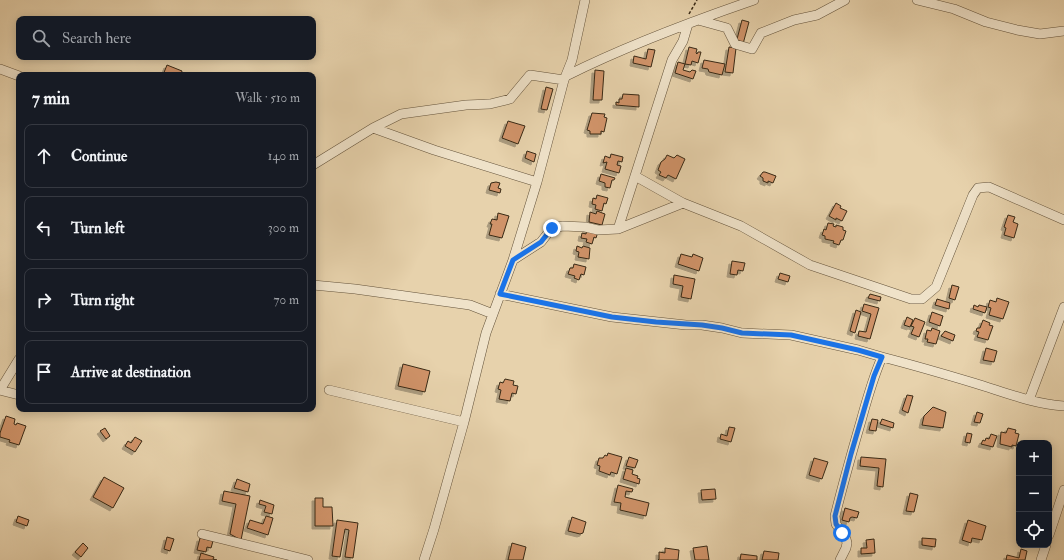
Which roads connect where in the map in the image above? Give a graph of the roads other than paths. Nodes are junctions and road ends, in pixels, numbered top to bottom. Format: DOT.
graph roads {
  1 [pos="585,0"];
  2 [pos="754,0"];
  3 [pos="845,0"];
  4 [pos="917,0"];
  5 [pos="698,20"];
  6 [pos="688,24"];
  7 [pos="1064,31"];
  8 [pos="0,69"];
  9 [pos="16,75"];
  10 [pos="565,78"];
  11 [pos="373,128"];
  12 [pos="316,163"];
  13 [pos="635,176"];
  14 [pos="537,182"];
  15 [pos="683,203"];
  16 [pos="1064,220"];
  17 [pos="618,229"];
  18 [pos="513,260"];
  19 [pos="316,285"];
  20 [pos="500,294"];
  21 [pos="1064,307"];
  22 [pos="493,314"];
  23 [pos="882,357"];
  24 [pos="16,363"];
  25 [pos="0,390"];
  26 [pos="329,390"];
  27 [pos="16,394"];
  28 [pos="1029,400"];
  29 [pos="1064,406"];
  30 [pos="464,422"];
  31 [pos="1064,490"];
  32 [pos="1052,526"];
  33 [pos="202,534"];
  34 [pos="1045,548"];
  35 [pos="308,560"];
  36 [pos="424,560"];
  37 [pos="840,560"];
  38 [pos="1041,560"];
  1 -- 10 [label="street"];
  2 -- 5 [label="street"];
  3 -- 5 [label="street"];
  4 -- 7 [label="street"];
  5 -- 6 [label="street"];
  6 -- 10 [label="street"];
  6 -- 13 [label="street"];
  8 -- 9 [label="street"];
  10 -- 11 [label="street"];
  10 -- 14 [label="street"];
  11 -- 12 [label="street"];
  11 -- 14 [label="street"];
  13 -- 15 [label="street"];
  13 -- 17 [label="street"];
  14 -- 18 [label="street"];
  15 -- 16 [label="street"];
  15 -- 17 [label="street"];
  17 -- 18 [label="street"];
  18 -- 20 [label="street"];
  19 -- 22 [label="street"];
  20 -- 22 [label="street"];
  20 -- 23 [label="street"];
  21 -- 28 [label="street"];
  22 -- 30 [label="street"];
  23 -- 28 [label="street"];
  23 -- 37 [label="street"];
  24 -- 25 [label="street"];
  25 -- 27 [label="street"];
  26 -- 30 [label="street"];
  28 -- 29 [label="street"];
  30 -- 36 [label="street"];
  31 -- 32 [label="street"];
  33 -- 35 [label="street"];
  34 -- 38 [label="street"];
}
